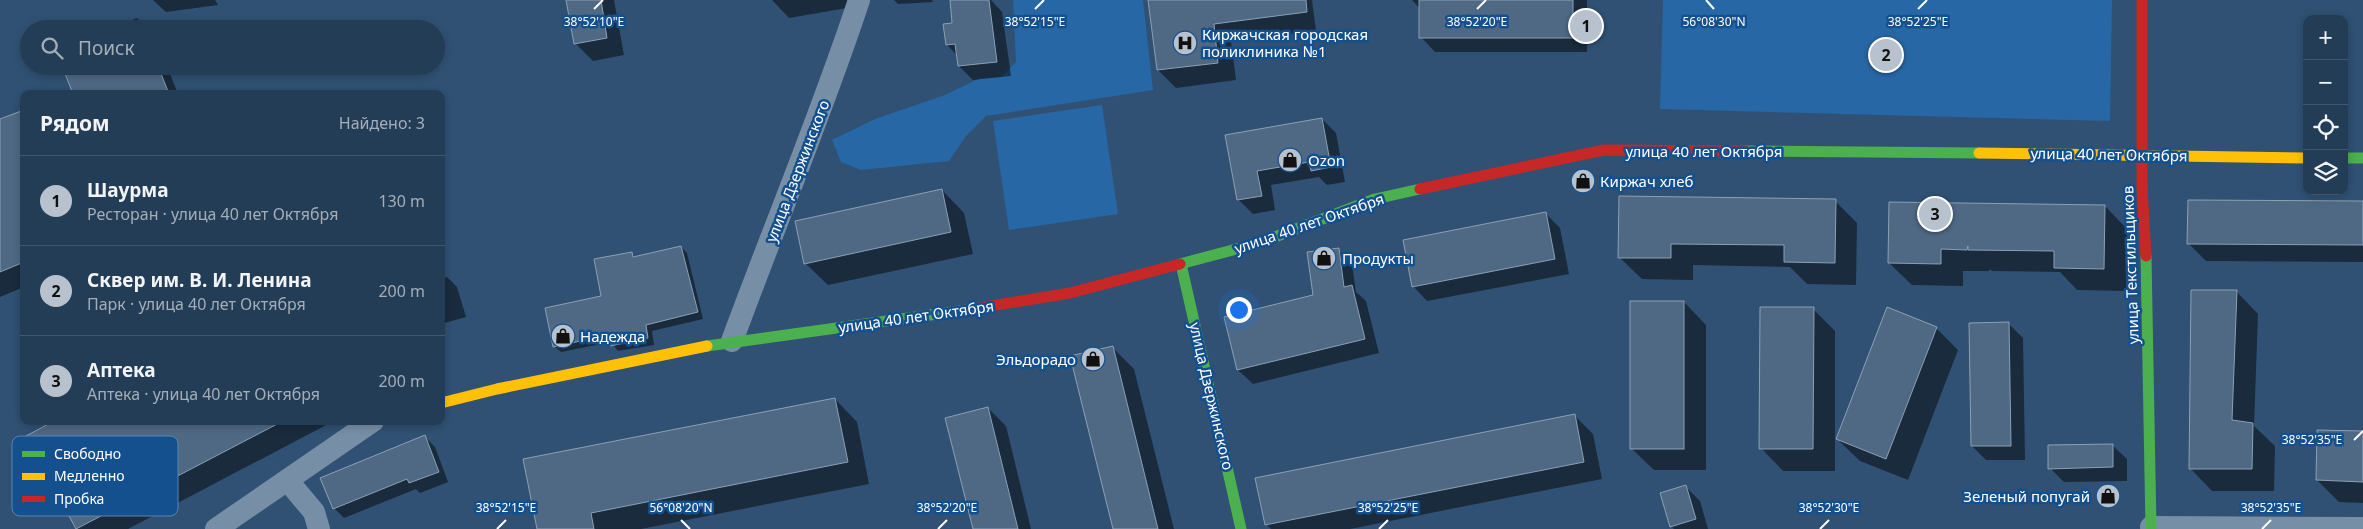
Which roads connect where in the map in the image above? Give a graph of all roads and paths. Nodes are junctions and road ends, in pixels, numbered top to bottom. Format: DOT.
graph roads {
  1 [pos="859,0"];
  2 [pos="2142,0"];
  3 [pos="2141,154"];
  4 [pos="2303,158"];
  5 [pos="2348,158"];
  6 [pos="2363,158"];
  7 [pos="1181,264"];
  8 [pos="732,341"];
  9 [pos="445,402"];
  10 [pos="367,425"];
  11 [pos="288,481"];
  12 [pos="2151,528"];
  13 [pos="2363,528"];
  14 [pos="216,529"];
  15 [pos="319,529"];
  16 [pos="1241,529"];
  1 -- 8 [label="street, улица Дзержинского"];
  2 -- 3 [label="street, улица Текстильщиков"];
  3 -- 4 [label="street, улица 40 лет Октября"];
  3 -- 7 [label="street, улица 40 лет Октября"];
  3 -- 12 [label="street, улица Текстильщиков"];
  5 -- 6 [label="street"];
  7 -- 8 [label="street, улица 40 лет Октября"];
  7 -- 16 [label="street, улица Дзержинского"];
  8 -- 9 [label="street, улица 40 лет Октября"];
  10 -- 11 [label="street"];
  11 -- 14 [label="street"];
  11 -- 15 [label="street"];
  12 -- 13 [label="street"];
}
